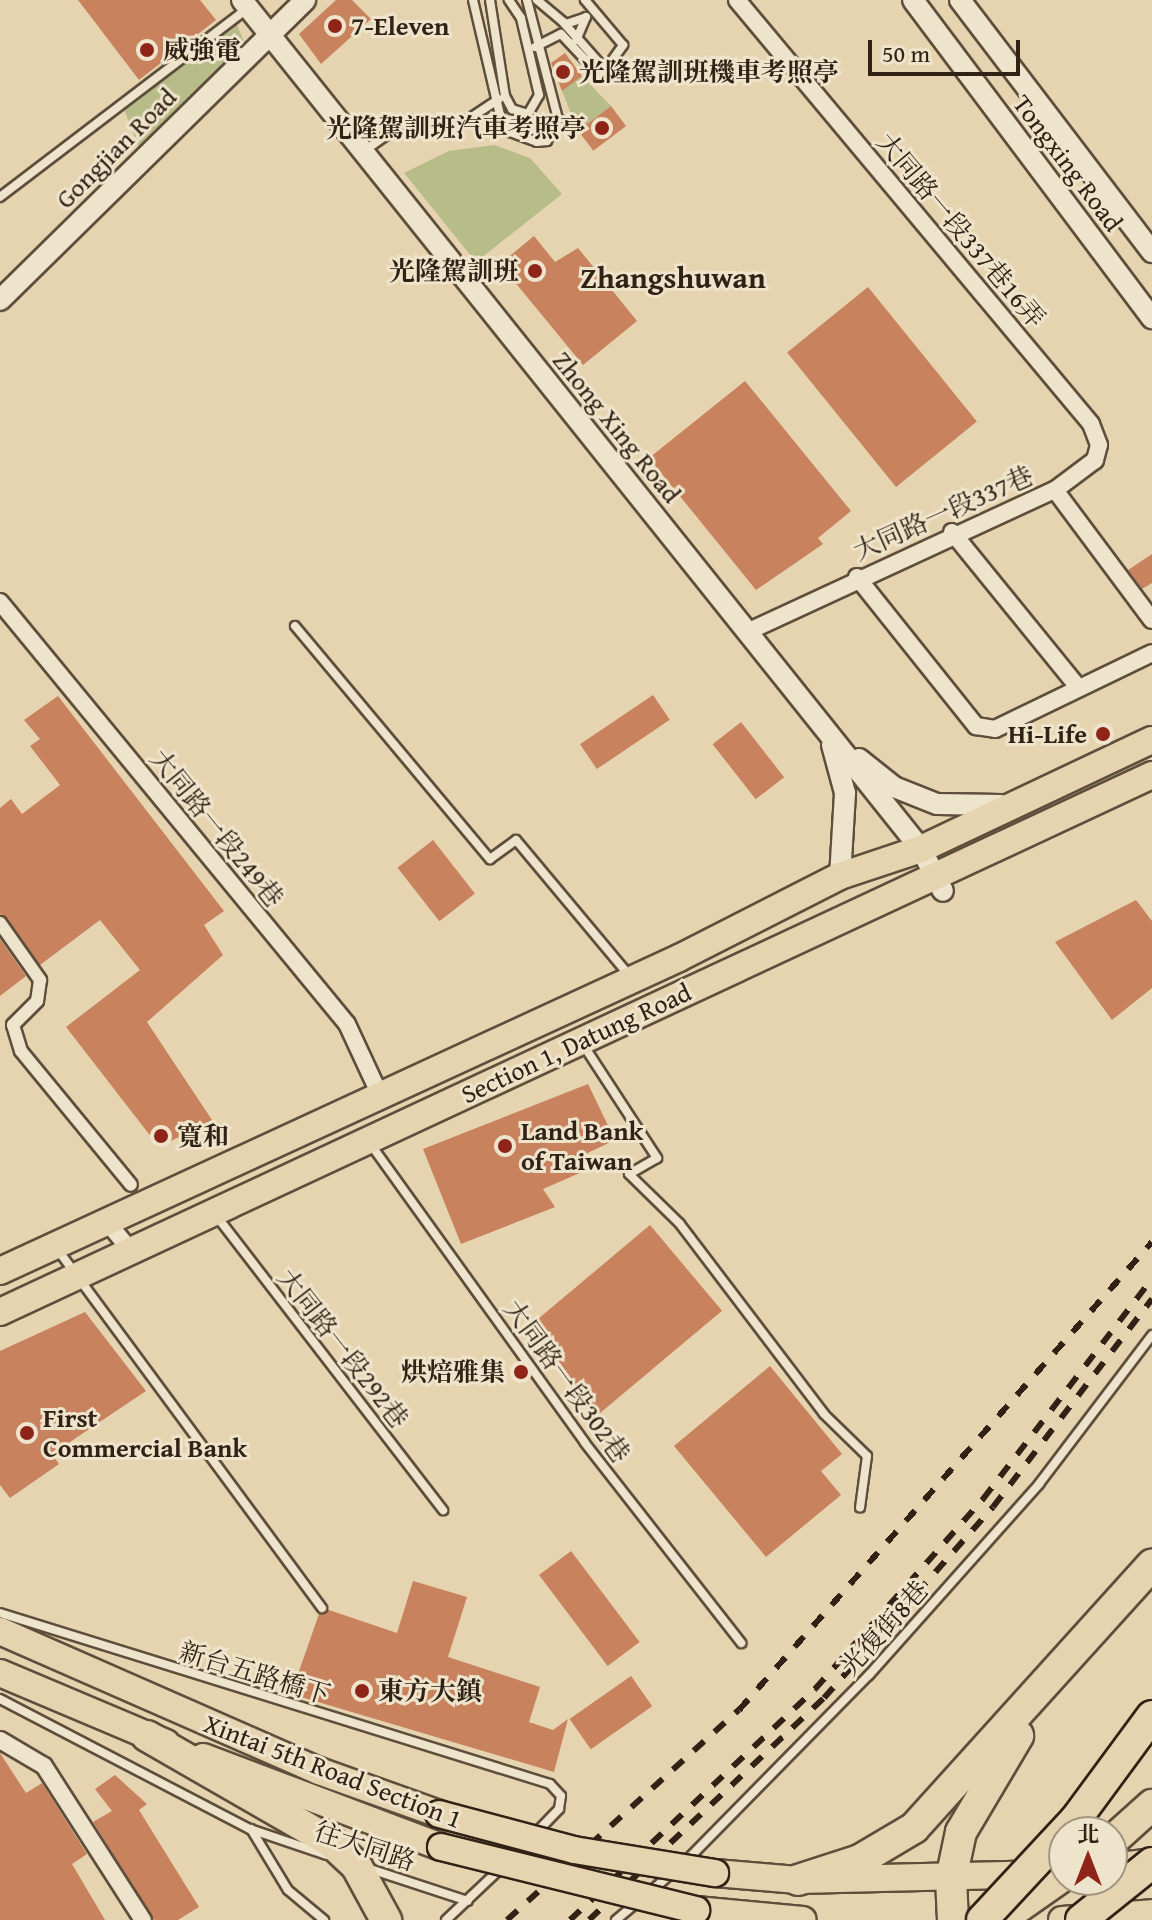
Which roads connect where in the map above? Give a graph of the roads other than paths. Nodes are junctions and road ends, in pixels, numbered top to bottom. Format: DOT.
graph roads {
  1 [pos="305,0"];
  2 [pos="473,0"];
  3 [pos="490,0"];
  4 [pos="509,0"];
  5 [pos="527,0"];
  6 [pos="537,0"];
  7 [pos="585,0"];
  8 [pos="737,0"];
  9 [pos="913,0"];
  10 [pos="960,0"];
  11 [pos="245,4"];
  12 [pos="562,21"];
  13 [pos="269,33"];
  14 [pos="576,40"];
  15 [pos="538,44"];
  16 [pos="532,63"];
  17 [pos="610,64"];
  18 [pos="502,86"];
  19 [pos="496,102"];
  20 [pos="363,151"];
  21 [pos="0,197"];
  22 [pos="1152,252"];
  23 [pos="0,300"];
  24 [pos="1152,318"];
  25 [pos="1055,490"];
  26 [pos="952,532"];
  27 [pos="857,577"];
  28 [pos="0,602"];
  29 [pos="1152,620"];
  30 [pos="295,626"];
  31 [pos="747,632"];
  32 [pos="1152,653"];
  33 [pos="1078,687"];
  34 [pos="828,734"];
  35 [pos="1152,740"];
  36 [pos="1152,775"];
  37 [pos="1030,797"];
  38 [pos="921,849"];
  39 [pos="840,876"];
  40 [pos="940,882"];
  41 [pos="0,923"];
  42 [pos="679,958"];
  43 [pos="632,979"];
  44 [pos="694,988"];
  45 [pos="582,1041"];
  46 [pos="380,1095"];
  47 [pos="366,1139"];
  48 [pos="131,1185"];
  49 [pos="212,1211"];
  50 [pos="107,1222"];
  51 [pos="55,1246"];
  52 [pos="130,1249"];
  53 [pos="0,1271"];
  54 [pos="74,1275"];
  55 [pos="0,1312"];
  56 [pos="1152,1335"];
  57 [pos="860,1508"];
  58 [pos="443,1510"];
  59 [pos="1152,1565"];
  60 [pos="322,1608"];
  61 [pos="0,1613"];
  62 [pos="0,1631"];
  63 [pos="741,1643"];
  64 [pos="1061,1670"];
  65 [pos="0,1673"];
  66 [pos="0,1699"];
  67 [pos="1152,1716"];
  68 [pos="147,1736"];
  69 [pos="0,1740"];
  70 [pos="1152,1805"];
  71 [pos="1128,1827"];
  72 [pos="250,1829"];
  73 [pos="354,1863"];
  74 [pos="1152,1863"];
  75 [pos="1128,1865"];
  76 [pos="1048,1874"];
  77 [pos="951,1879"];
  78 [pos="798,1880"];
  79 [pos="1048,1885"];
  80 [pos="468,1901"];
  81 [pos="381,1908"];
  82 [pos="1152,1913"];
  83 [pos="143,1920"];
  84 [pos="324,1920"];
  85 [pos="446,1920"];
  86 [pos="616,1920"];
  87 [pos="803,1920"];
  88 [pos="953,1920"];
  89 [pos="982,1920"];
  90 [pos="1000,1920"];
  91 [pos="1062,1920"];
  92 [pos="1081,1920"];
  1 -- 13 [label="street, Gongjian Road"];
  2 -- 19 [label="lane"];
  3 -- 18 [label="lane"];
  4 -- 16 [label="lane"];
  5 -- 15 [label="lane"];
  6 -- 12 [label="lane"];
  7 -- 17 [label="lane"];
  8 -- 25 [label="street, 大同路一段337巷16弄"];
  9 -- 24 [label="street, Tongxing Road"];
  10 -- 22 [label="street, Tongxing Road"];
  11 -- 13 [label="street, Zhong Xing Road"];
  11 -- 21 [label="lane"];
  12 -- 14 [label="lane"];
  12 -- 14 [label="lane"];
  13 -- 20 [label="street, Zhong Xing Road"];
  13 -- 23 [label="street, Gongjian Road"];
  14 -- 17 [label="lane"];
  15 -- 16 [label="lane"];
  15 -- 17 [label="lane"];
  15 -- 19 [label="lane"];
  16 -- 18 [label="lane"];
  18 -- 19 [label="lane"];
  19 -- 20 [label="lane"];
  20 -- 31 [label="street, Zhong Xing Road"];
  25 -- 26 [label="street, 大同路一段337巷"];
  25 -- 29 [label="street, 大同路一段337巷"];
  26 -- 27 [label="street, 大同路一段337巷"];
  26 -- 33 [label="street"];
  27 -- 31 [label="street, 大同路一段337巷"];
  27 -- 33 [label="street"];
  28 -- 46 [label="street, 大同路一段249巷"];
  30 -- 43 [label="lane"];
  31 -- 34 [label="street, Zhong Xing Road"];
  32 -- 33 [label="street"];
  34 -- 37 [label="street"];
  34 -- 38 [label="street, Zhong Xing Road"];
  34 -- 39 [label="street"];
  35 -- 37 [label="main road, Section 1, Datung Road"];
  36 -- 40 [label="main road, Section 1, Datung Road"];
  37 -- 38 [label="main road, Section 1, Datung Road"];
  38 -- 39 [label="main road, Section 1, Datung Road"];
  38 -- 40 [label="street, Zhong Xing Road"];
  39 -- 42 [label="main road, Section 1, Datung Road"];
  40 -- 44 [label="main road, Section 1, Datung Road"];
  41 -- 48 [label="street"];
  42 -- 43 [label="main road, Section 1, Datung Road"];
  42 -- 44 [label="main road"];
  43 -- 46 [label="main road, Section 1, Datung Road"];
  44 -- 45 [label="main road, Section 1, Datung Road"];
  45 -- 47 [label="main road, Section 1, Datung Road"];
  45 -- 57 [label="lane"];
  46 -- 50 [label="main road, Section 1, Datung Road"];
  47 -- 49 [label="main road, Section 1, Datung Road"];
  47 -- 63 [label="lane, 大同路一段302巷"];
  49 -- 52 [label="main road, Section 1, Datung Road"];
  49 -- 58 [label="lane, 大同路一段292巷"];
  50 -- 51 [label="main road, Section 1, Datung Road"];
  50 -- 52 [label="street"];
  51 -- 53 [label="main road, Section 1, Datung Road"];
  51 -- 54 [label="lane"];
  52 -- 54 [label="main road, Section 1, Datung Road"];
  54 -- 55 [label="main road, Section 1, Datung Road"];
  54 -- 60 [label="lane"];
  56 -- 86 [label="lane, 光復街8巷"];
  59 -- 64 [label="highway"];
  61 -- 80 [label="lane, 新台五路橋下"];
  62 -- 78 [label="main road, Xintai 5th Road Section 1, bridge"];
  64 -- 77 [label="highway"];
  64 -- 78 [label="highway"];
  65 -- 68 [label="main road, Xintai 5th Road Section 1"];
  66 -- 72 [label="lane"];
  67 -- 89 [label="highway, bridge"];
  68 -- 73 [label="highway"];
  68 -- 87 [label="main road, Xintai 5th Road Section 1, bridge"];
  69 -- 83 [label="street"];
  70 -- 71 [label="highway"];
  72 -- 73 [label="lane, 往大同路"];
  72 -- 84 [label="lane"];
  73 -- 80 [label="lane, 往大同路"];
  73 -- 81 [label="highway"];
  74 -- 75 [label="main road"];
  74 -- 92 [label="highway, bridge"];
  76 -- 77 [label="main road, Xintai 5th Road Section 1"];
  77 -- 78 [label="main road, Xintai 5th Road Section 1"];
  77 -- 88 [label="highway"];
  79 -- 90 [label="highway"];
  80 -- 85 [label="lane, 新台五路橋下"];
  82 -- 91 [label="main road"];
}
